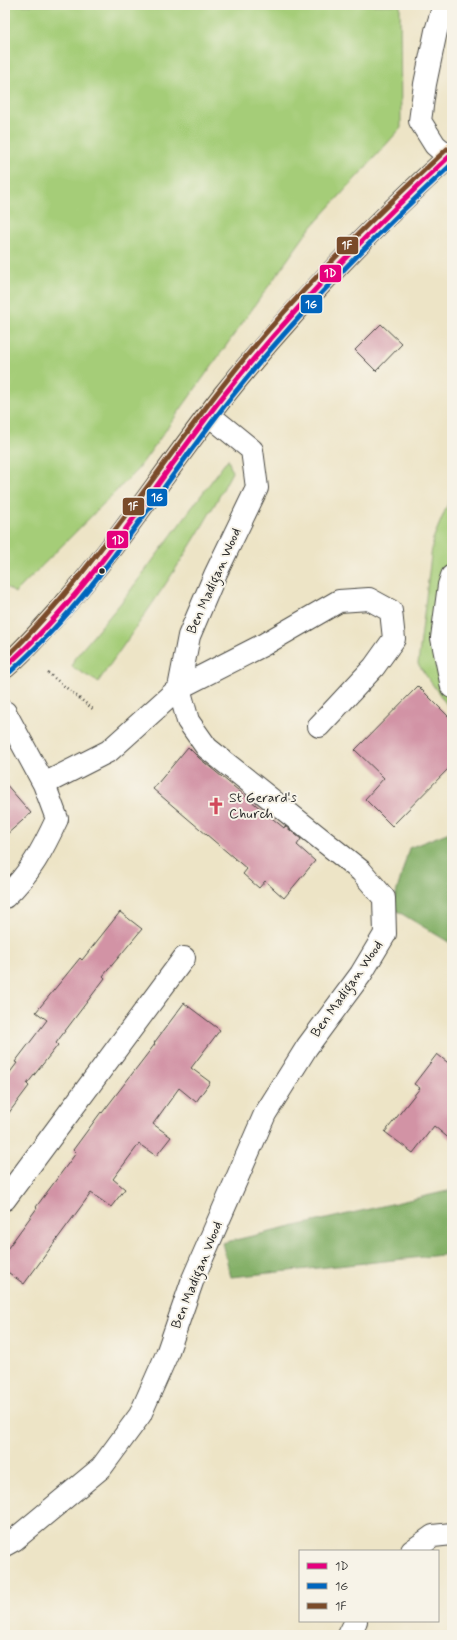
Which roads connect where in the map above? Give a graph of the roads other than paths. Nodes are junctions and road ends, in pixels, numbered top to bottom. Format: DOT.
graph roads {
  1 [pos="444,5"];
  2 [pos="451,155"];
  3 [pos="209,415"];
  4 [pos="452,576"];
  5 [pos="5,667"];
  6 [pos="452,687"];
  7 [pos="180,688"];
  8 [pos="5,712"];
  9 [pos="319,726"];
  10 [pos="44,784"];
  11 [pos="5,897"];
  12 [pos="184,958"];
  13 [pos="5,1199"];
  14 [pos="452,1534"];
  15 [pos="5,1545"];
  16 [pos="413,1550"];
  17 [pos="356,1622"];
  18 [pos="349,1635"];
  1 -- 2 [label="street"];
  2 -- 3 [label="main road"];
  3 -- 5 [label="main road"];
  3 -- 7 [label="street, Ben Madigan Wood"];
  4 -- 6 [label="street"];
  7 -- 9 [label="street"];
  7 -- 10 [label="street"];
  7 -- 15 [label="street, Ben Madigan Wood"];
  8 -- 10 [label="street"];
  10 -- 11 [label="street"];
  12 -- 13 [label="street"];
  14 -- 16 [label="street"];
  17 -- 18 [label="street"];
}
